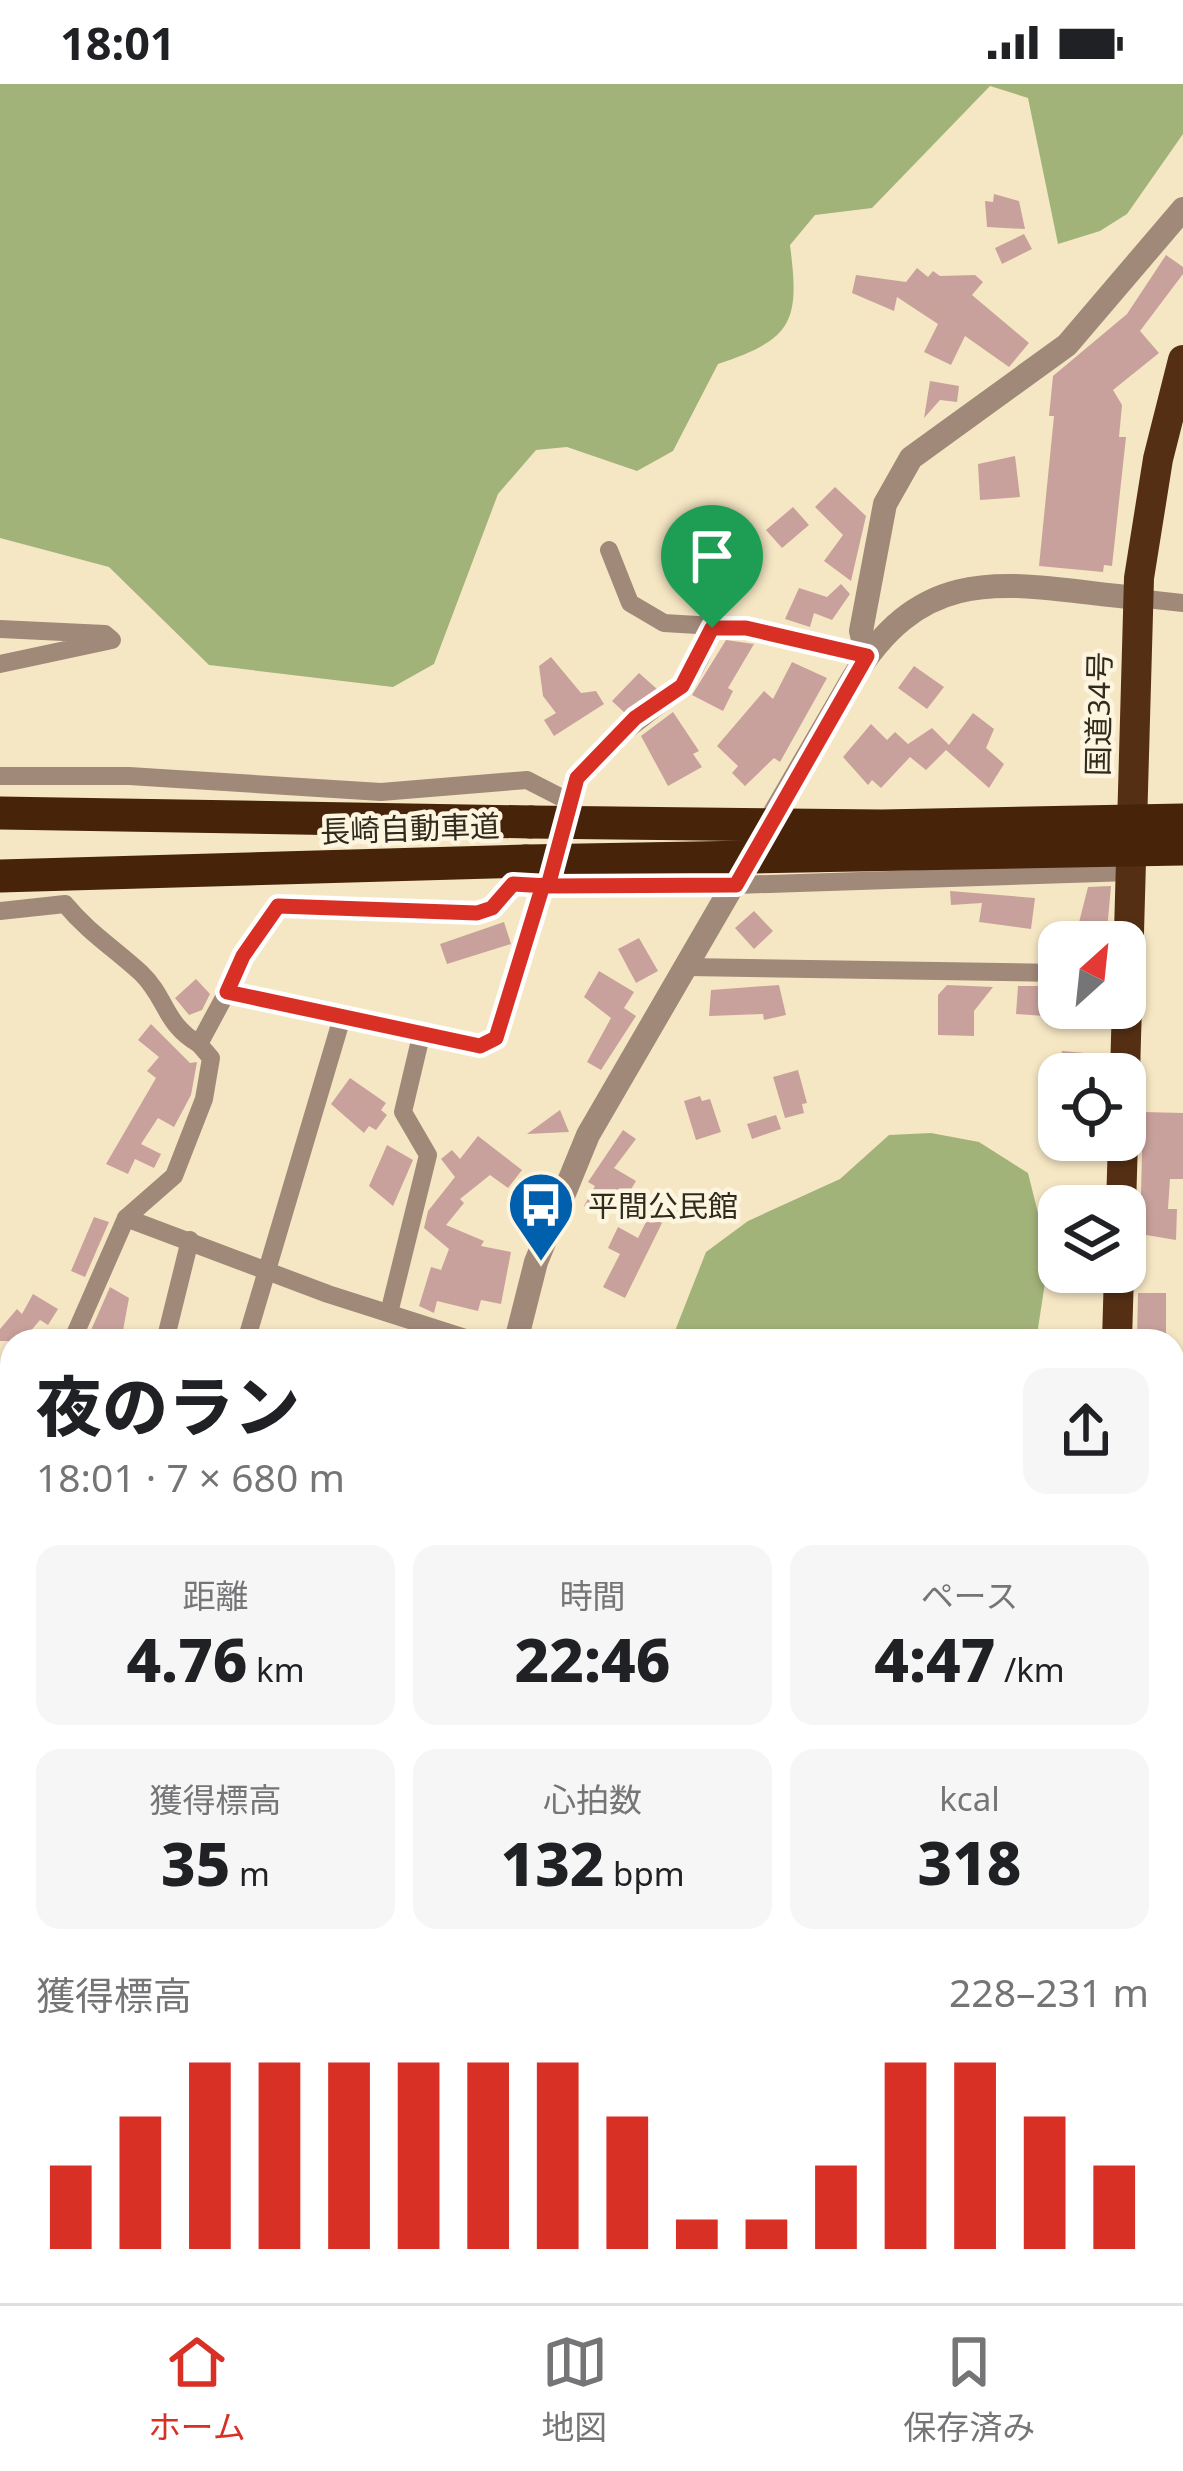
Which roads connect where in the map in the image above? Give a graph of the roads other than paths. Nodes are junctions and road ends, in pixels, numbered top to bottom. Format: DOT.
graph roads {
  1 [pos="1183,209"];
  2 [pos="1172,234"];
  3 [pos="1183,360"];
  4 [pos="609,550"];
  5 [pos="1137,598"];
  6 [pos="1183,603"];
  7 [pos="0,628"];
  8 [pos="712,628"];
  9 [pos="867,656"];
  10 [pos="0,664"];
  11 [pos="0,776"];
  12 [pos="568,801"];
  13 [pos="0,814"];
  14 [pos="1183,820"];
  15 [pos="1183,849"];
  16 [pos="1131,872"];
  17 [pos="0,876"];
  18 [pos="539,877"];
  19 [pos="736,885"];
  20 [pos="0,911"];
  21 [pos="1129,921"];
  22 [pos="687,967"];
  23 [pos="1038,973"];
  24 [pos="227,992"];
  25 [pos="340,1021"];
  26 [pos="421,1036"];
  27 [pos="200,1044"];
  28 [pos="126,1218"];
  29 [pos="190,1240"];
  30 [pos="266,1268"];
  31 [pos="1118,1293"];
  32 [pos="388,1313"];
  33 [pos="77,1329"];
  34 [pos="168,1329"];
  35 [pos="249,1329"];
  36 [pos="438,1329"];
  37 [pos="519,1329"];
  38 [pos="1117,1329"];
  1 -- 2 [label="street"];
  2 -- 9 [label="street"];
  3 -- 5 [label="highway, 国道34号"];
  4 -- 8 [label="street"];
  5 -- 6 [label="street"];
  5 -- 9 [label="street"];
  5 -- 16 [label="highway, 国道34号"];
  7 -- 10 [label="street"];
  8 -- 9 [label="street"];
  8 -- 12 [label="street"];
  9 -- 19 [label="street"];
  11 -- 12 [label="street"];
  12 -- 18 [label="street"];
  13 -- 14 [label="highway, 長崎自動車道, bridge"];
  15 -- 18 [label="highway, 長崎自動車道, bridge"];
  16 -- 19 [label="street"];
  16 -- 21 [label="highway, 国道34号"];
  17 -- 18 [label="highway, 長崎自動車道"];
  18 -- 19 [label="street"];
  18 -- 24 [label="street"];
  18 -- 26 [label="street"];
  19 -- 22 [label="street"];
  20 -- 27 [label="street"];
  22 -- 23 [label="street"];
  22 -- 37 [label="street"];
  24 -- 25 [label="street"];
  24 -- 27 [label="street"];
  25 -- 26 [label="street"];
  25 -- 30 [label="street"];
  26 -- 32 [label="street"];
  27 -- 28 [label="street"];
  28 -- 29 [label="street"];
  28 -- 33 [label="street"];
  29 -- 30 [label="street"];
  29 -- 34 [label="street"];
  30 -- 32 [label="street"];
  30 -- 35 [label="street"];
  31 -- 38 [label="highway"];
  32 -- 36 [label="street"];
}
